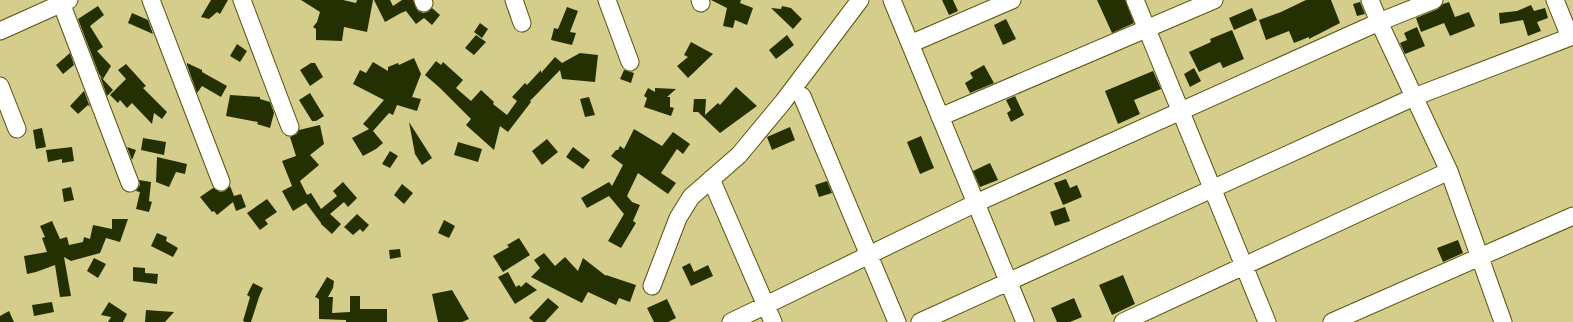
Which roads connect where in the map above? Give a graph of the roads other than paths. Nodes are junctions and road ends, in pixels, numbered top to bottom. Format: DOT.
graph roads {
  1 [pos="151,0"];
  2 [pos="242,0"];
  3 [pos="514,0"];
  4 [pos="607,0"];
  5 [pos="860,0"];
  6 [pos="892,0"];
  7 [pos="1012,0"];
  8 [pos="1135,0"];
  9 [pos="1214,0"];
  10 [pos="1370,0"];
  11 [pos="1434,0"];
  12 [pos="1555,0"];
  13 [pos="64,1"];
  14 [pos="1379,22"];
  15 [pos="522,23"];
  16 [pos="1147,29"];
  17 [pos="0,31"];
  18 [pos="1571,37"];
  19 [pos="910,44"];
  20 [pos="630,62"];
  21 [pos="0,86"];
  22 [pos="802,96"];
  23 [pos="1414,97"];
  24 [pos="1180,111"];
  25 [pos="940,117"];
  26 [pos="290,127"];
  27 [pos="16,129"];
  28 [pos="1449,171"];
  29 [pos="711,179"];
  30 [pos="221,182"];
  31 [pos="130,183"];
  32 [pos="1212,189"];
  33 [pos="976,203"];
  34 [pos="1573,216"];
  35 [pos="869,255"];
  36 [pos="1480,257"];
  37 [pos="1244,266"];
  38 [pos="1008,282"];
  39 [pos="652,286"];
  40 [pos="766,305"];
  41 [pos="731,322"];
  42 [pos="773,322"];
  43 [pos="897,322"];
  44 [pos="920,322"];
  45 [pos="1025,322"];
  46 [pos="1123,322"];
  47 [pos="1267,322"];
  48 [pos="1332,322"];
  49 [pos="1504,322"];
  1 -- 30 [label="street"];
  2 -- 26 [label="street"];
  3 -- 15 [label="street"];
  4 -- 20 [label="street"];
  5 -- 29 [label="street"];
  6 -- 19 [label="street"];
  7 -- 19 [label="street"];
  8 -- 16 [label="street"];
  9 -- 16 [label="street"];
  10 -- 14 [label="street"];
  11 -- 14 [label="street"];
  12 -- 18 [label="street"];
  13 -- 17 [label="street"];
  13 -- 31 [label="street"];
  14 -- 23 [label="street"];
  14 -- 24 [label="street"];
  16 -- 24 [label="street"];
  16 -- 25 [label="street"];
  18 -- 23 [label="street"];
  19 -- 25 [label="street"];
  21 -- 27 [label="street"];
  22 -- 35 [label="street"];
  23 -- 28 [label="street"];
  23 -- 32 [label="street"];
  24 -- 32 [label="street"];
  24 -- 33 [label="street"];
  25 -- 33 [label="street"];
  28 -- 36 [label="street"];
  28 -- 37 [label="street"];
  29 -- 39 [label="street"];
  29 -- 40 [label="street"];
  32 -- 37 [label="street"];
  32 -- 38 [label="street"];
  33 -- 35 [label="street"];
  33 -- 38 [label="street"];
  34 -- 36 [label="street"];
  35 -- 40 [label="street"];
  35 -- 43 [label="street"];
  36 -- 48 [label="street"];
  36 -- 49 [label="street"];
  37 -- 46 [label="street"];
  37 -- 47 [label="street"];
  38 -- 44 [label="street"];
  38 -- 45 [label="street"];
  40 -- 41 [label="street"];
  40 -- 42 [label="street"];
}
